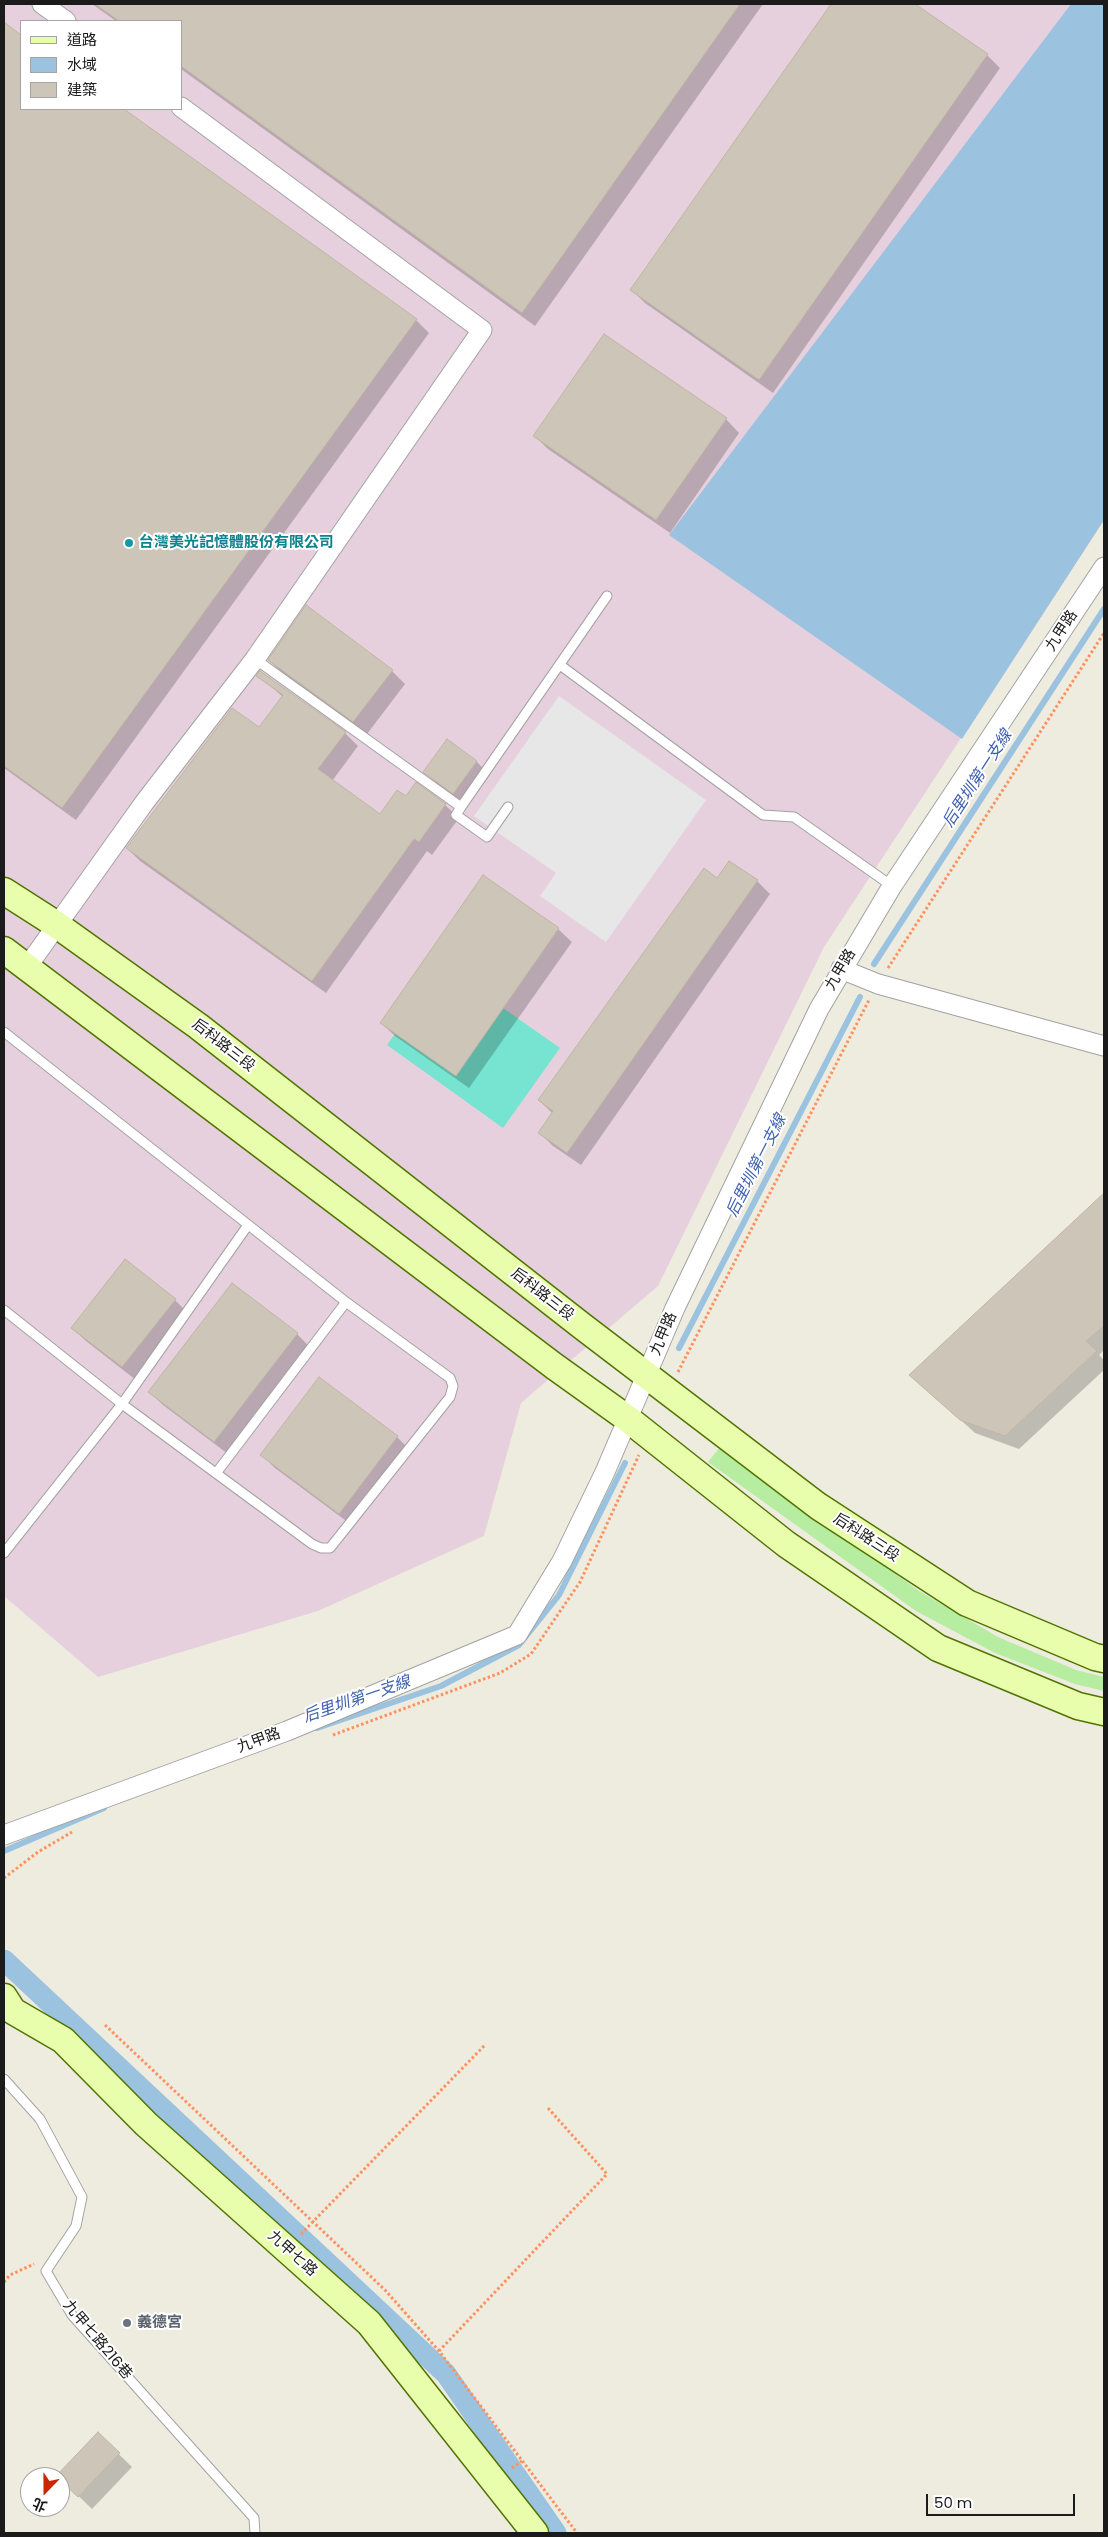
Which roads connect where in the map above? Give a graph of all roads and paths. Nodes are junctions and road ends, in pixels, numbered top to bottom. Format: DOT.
graph roads {
  1 [pos="42,4"];
  2 [pos="65,20"];
  3 [pos="182,108"];
  4 [pos="1104,567"];
  5 [pos="607,596"];
  6 [pos="255,659"];
  7 [pos="560,665"];
  8 [pos="461,807"];
  9 [pos="508,807"];
  10 [pos="892,886"];
  11 [pos="4,891"];
  12 [pos="57,925"];
  13 [pos="4,950"];
  14 [pos="27,967"];
  15 [pos="841,969"];
  16 [pos="4,1032"];
  17 [pos="1104,1046"];
  18 [pos="248,1225"];
  19 [pos="346,1302"];
  20 [pos="4,1310"];
  21 [pos="647,1373"];
  22 [pos="122,1404"];
  23 [pos="628,1419"];
  24 [pos="217,1472"];
  25 [pos="4,1553"];
  26 [pos="1104,1659"];
  27 [pos="1104,1712"];
  28 [pos="4,1835"];
  29 [pos="7,2007"];
  30 [pos="104,2025"];
  31 [pos="485,2045"];
  32 [pos="4,2079"];
  33 [pos="547,2107"];
  34 [pos="312,2222"];
  35 [pos="286,2248"];
  36 [pos="58,2254"];
  37 [pos="4,2282"];
  38 [pos="440,2351"];
  39 [pos="255,2533"];
  40 [pos="534,2533"];
  41 [pos="577,2533"];
  1 -- 2 [label="street"];
  3 -- 6 [label="street"];
  4 -- 10 [label="street, 九甲路"];
  5 -- 7 [label="lane"];
  6 -- 8 [label="lane"];
  6 -- 12 [label="street"];
  7 -- 8 [label="lane"];
  7 -- 10 [label="lane"];
  8 -- 9 [label="lane"];
  10 -- 15 [label="street, 九甲路"];
  11 -- 12 [label="street, 后科路三段"];
  12 -- 14 [label="street"];
  12 -- 21 [label="street, 后科路三段"];
  13 -- 14 [label="street"];
  14 -- 23 [label="street"];
  15 -- 17 [label="street"];
  15 -- 21 [label="street, 九甲路"];
  16 -- 18 [label="lane"];
  18 -- 19 [label="lane"];
  18 -- 22 [label="lane"];
  19 -- 24 [label="lane"];
  19 -- 24 [label="lane"];
  20 -- 22 [label="lane"];
  21 -- 23 [label="street, 九甲路"];
  21 -- 26 [label="street, 后科路三段"];
  22 -- 24 [label="lane"];
  22 -- 25 [label="lane"];
  23 -- 27 [label="street"];
  23 -- 28 [label="street, 九甲路"];
  29 -- 35 [label="street, 九甲七路"];
  30 -- 34 [label="path"];
  31 -- 34 [label="path"];
  32 -- 36 [label="lane, 九甲七路216巷"];
  33 -- 38 [label="path"];
  34 -- 35 [label="path"];
  34 -- 38 [label="path"];
  35 -- 40 [label="street, 九甲七路"];
  36 -- 37 [label="path"];
  36 -- 39 [label="lane, 九甲七路216巷"];
  38 -- 41 [label="path"];
}
